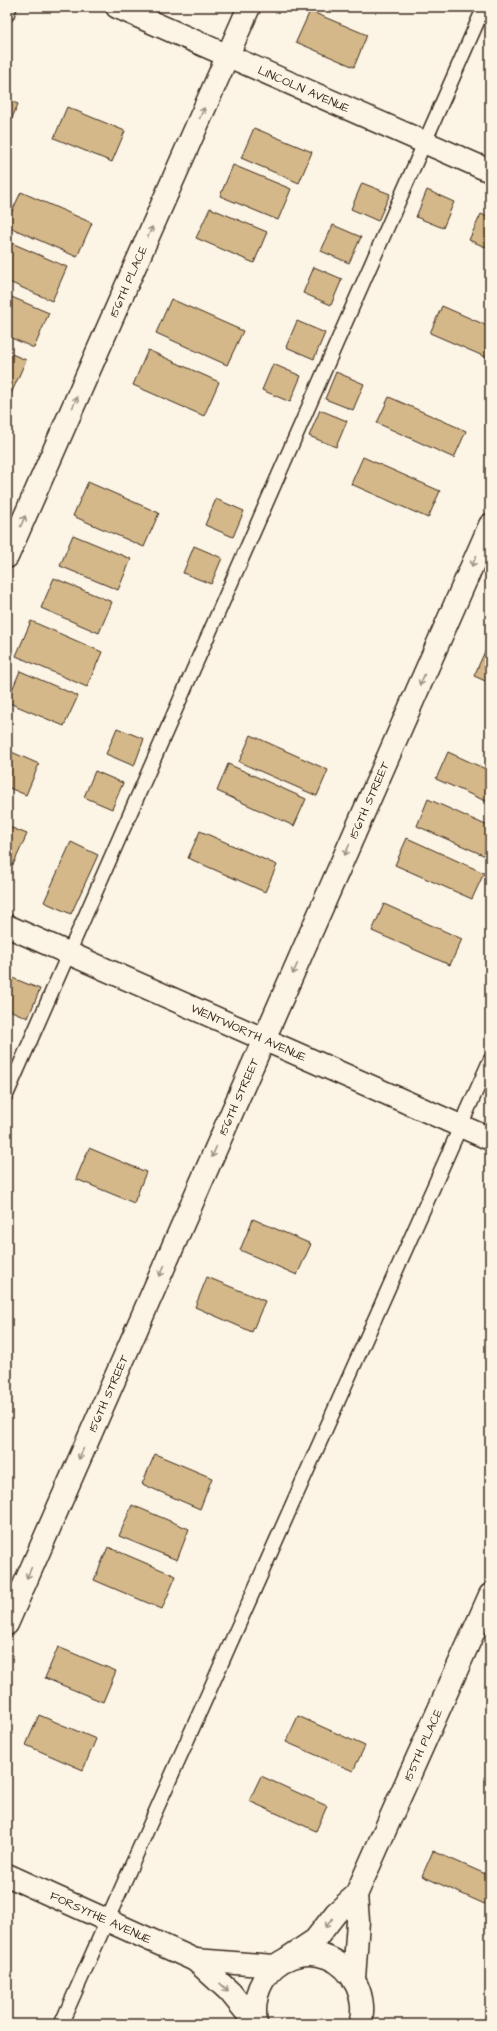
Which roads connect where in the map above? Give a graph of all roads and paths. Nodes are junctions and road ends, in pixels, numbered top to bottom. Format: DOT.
graph roads {
  1 [pos="10,7"];
  2 [pos="117,7"];
  3 [pos="249,7"];
  4 [pos="484,7"];
  5 [pos="7,15"];
  6 [pos="228,56"];
  7 [pos="424,143"];
  8 [pos="490,172"];
  9 [pos="490,525"];
  10 [pos="7,557"];
  11 [pos="7,926"];
  12 [pos="69,953"];
  13 [pos="264,1040"];
  14 [pos="490,1060"];
  15 [pos="7,1094"];
  16 [pos="461,1126"];
  17 [pos="490,1139"];
  18 [pos="490,1595"];
  19 [pos="7,1624"];
  20 [pos="7,1875"];
  21 [pos="356,1895"];
  22 [pos="106,1919"];
  23 [pos="195,1960"];
  24 [pos="281,1962"];
  25 [pos="354,1979"];
  26 [pos="361,2016"];
  27 [pos="61,2024"];
  28 [pos="256,2024"];
  29 [pos="377,2024"];
  1 -- 5 [label="lane"];
  2 -- 6 [label="street, LINCOLN AVENUE"];
  3 -- 6 [label="street, 156TH PLACE"];
  4 -- 7 [label="lane"];
  6 -- 7 [label="street, LINCOLN AVENUE"];
  10 -- 6 [label="street, 156TH PLACE, one-way"];
  7 -- 8 [label="street, LINCOLN AVENUE"];
  7 -- 12 [label="lane"];
  9 -- 13 [label="street, 156TH STREET, one-way"];
  11 -- 12 [label="street, WENTWORTH AVENUE"];
  12 -- 13 [label="street, WENTWORTH AVENUE"];
  12 -- 15 [label="lane"];
  13 -- 16 [label="street, WENTWORTH AVENUE"];
  13 -- 19 [label="street, 156TH STREET, one-way"];
  14 -- 16 [label="lane"];
  16 -- 17 [label="street, WENTWORTH AVENUE"];
  16 -- 22 [label="lane"];
  18 -- 21 [label="street, 155TH PLACE"];
  20 -- 22 [label="street, FORSYTHE AVENUE"];
  21 -- 24 [label="street, 155TH PLACE, one-way"];
  21 -- 25 [label="street, 155TH PLACE"];
  22 -- 23 [label="street, FORSYTHE AVENUE"];
  22 -- 27 [label="lane"];
  23 -- 24 [label="street, FORSYTHE AVENUE"];
  23 -- 28 [label="street, FORSYTHE AVENUE, one-way"];
  24 -- 25 [label="street, FORSYTHE AVENUE"];
  24 -- 28 [label="street, 155TH PLACE"];
  25 -- 26 [label="street"];
  26 -- 29 [label="street"];
}
